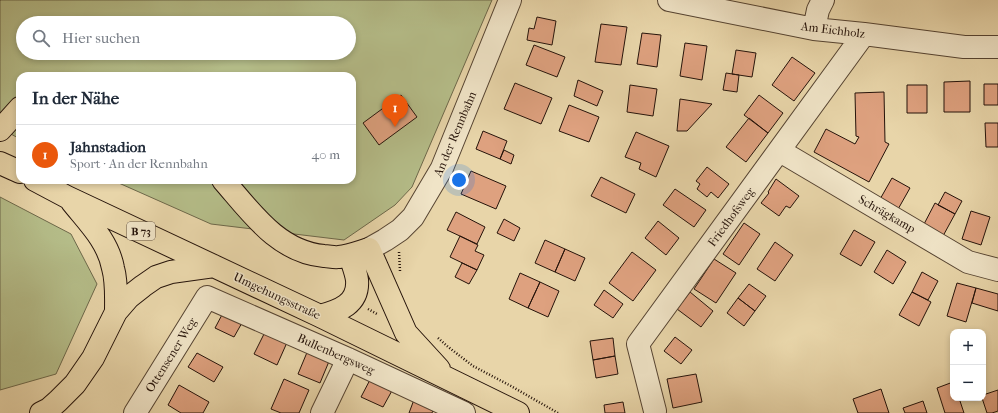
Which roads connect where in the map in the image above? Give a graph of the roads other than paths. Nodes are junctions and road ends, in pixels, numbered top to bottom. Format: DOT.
graph roads {
  1 [pos="510,0"];
  2 [pos="669,0"];
  3 [pos="823,0"];
  4 [pos="814,29"];
  5 [pos="864,34"];
  6 [pos="998,47"];
  7 [pos="780,151"];
  8 [pos="0,163"];
  9 [pos="16,170"];
  10 [pos="43,184"];
  11 [pos="226,184"];
  12 [pos="67,196"];
  13 [pos="360,252"];
  14 [pos="214,266"];
  15 [pos="998,270"];
  16 [pos="207,297"];
  17 [pos="116,312"];
  18 [pos="320,316"];
  19 [pos="348,359"];
  20 [pos="448,378"];
  21 [pos="655,411"];
  22 [pos="138,412"];
  23 [pos="41,413"];
  24 [pos="322,413"];
  25 [pos="464,413"];
  26 [pos="518,413"];
  1 -- 13 [label="street, An der Rennbahn"];
  2 -- 4 [label="street, Am Eichholz"];
  3 -- 4 [label="street"];
  4 -- 5 [label="street, Am Eichholz"];
  5 -- 6 [label="street, Am Eichholz"];
  5 -- 7 [label="street, Friedhofsweg"];
  7 -- 15 [label="street, Schrägkamp"];
  7 -- 21 [label="street, Friedhofsweg"];
  8 -- 9 [label="main road"];
  10 -- 12 [label="main road, Umgehungsstraße / B 73"];
  11 -- 13 [label="main road"];
  12 -- 14 [label="main road, Umgehungsstraße / B 73"];
  12 -- 17 [label="main road"];
  13 -- 18 [label="main road"];
  13 -- 20 [label="main road"];
  14 -- 17 [label="main road"];
  14 -- 18 [label="main road, Umgehungsstraße / B 73"];
  16 -- 19 [label="street, Bullenbergsweg"];
  16 -- 22 [label="street, Ottensener Weg"];
  17 -- 23 [label="main road"];
  18 -- 20 [label="main road, Umgehungsstraße / B 73"];
  19 -- 24 [label="street"];
  19 -- 25 [label="street, Bullenbergsweg"];
  20 -- 26 [label="main road, Umgehungsstraße / B 73"];
}
